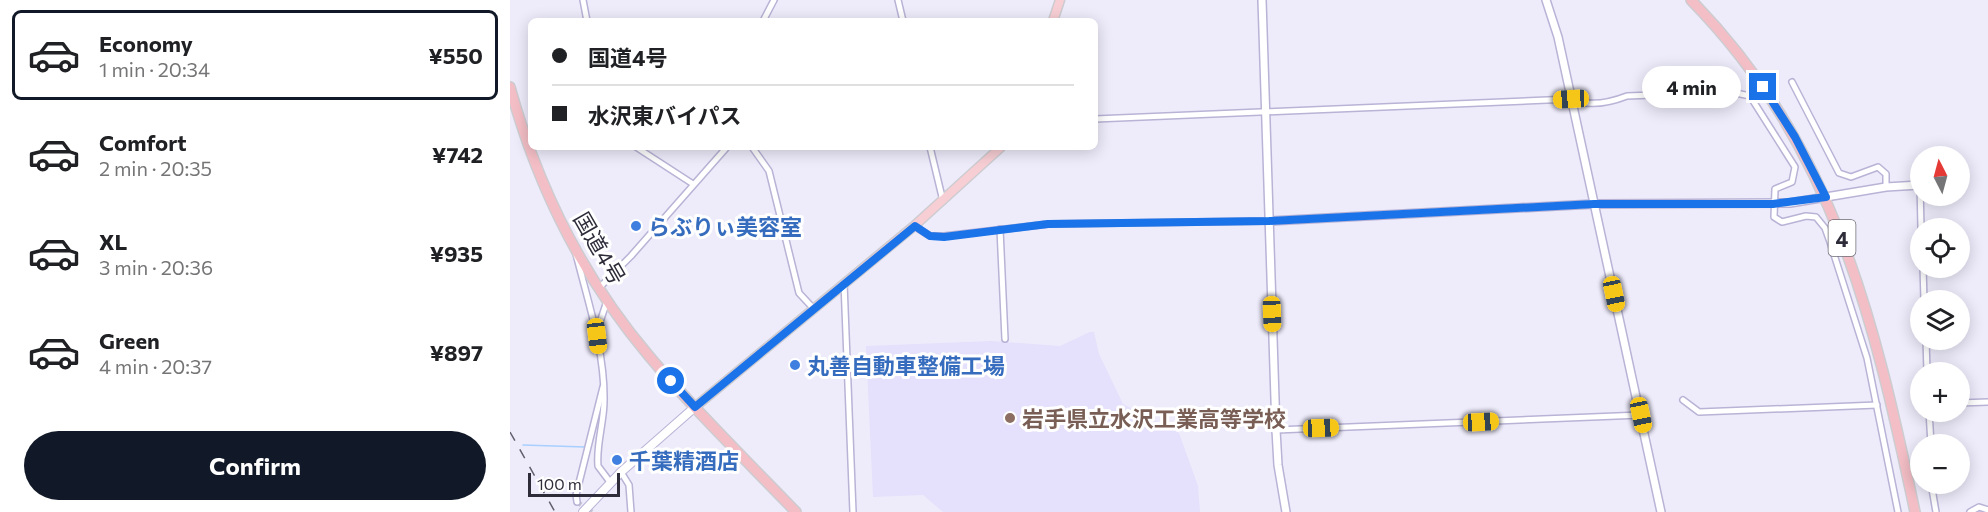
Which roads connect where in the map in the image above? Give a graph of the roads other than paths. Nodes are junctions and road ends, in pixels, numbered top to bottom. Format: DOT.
graph roads {
  1 [pos="583,0"];
  2 [pos="774,0"];
  3 [pos="898,0"];
  4 [pos="1060,0"];
  5 [pos="1262,0"];
  6 [pos="1546,0"];
  7 [pos="1691,0"];
  8 [pos="586,18"];
  9 [pos="765,18"];
  10 [pos="902,18"];
  11 [pos="1054,18"];
  12 [pos="1792,82"];
  13 [pos="510,87"];
  14 [pos="1571,99"];
  15 [pos="1265,112"];
  16 [pos="1098,119"];
  17 [pos="528,137"];
  18 [pos="533,150"];
  19 [pos="641,150"];
  20 [pos="724,150"];
  21 [pos="754,150"];
  22 [pos="931,150"];
  23 [pos="997,150"];
  24 [pos="693,184"];
  25 [pos="1910,186"];
  26 [pos="1886,187"];
  27 [pos="1826,197"];
  28 [pos="943,201"];
  29 [pos="1594,204"];
  30 [pos="1773,204"];
  31 [pos="1269,221"];
  32 [pos="915,226"];
  33 [pos="1000,229"];
  34 [pos="572,242"];
  35 [pos="844,282"];
  36 [pos="599,288"];
  37 [pos="607,301"];
  38 [pos="813,308"];
  39 [pos="597,336"];
  40 [pos="1005,339"];
  41 [pos="603,385"];
  42 [pos="1683,400"];
  43 [pos="1988,402"];
  44 [pos="1970,403"];
  45 [pos="1877,405"];
  46 [pos="695,407"];
  47 [pos="1641,415"];
  48 [pos="1276,430"];
  49 [pos="621,472"];
  50 [pos="610,482"];
  51 [pos="1933,494"];
  52 [pos="577,502"];
  53 [pos="1988,510"];
  54 [pos="583,512"];
  55 [pos="631,512"];
  56 [pos="796,512"];
  57 [pos="853,512"];
  58 [pos="1286,512"];
  59 [pos="1661,512"];
  60 [pos="1898,512"];
  61 [pos="1915,512"];
  62 [pos="1936,512"];
  63 [pos="1970,512"];
  1 -- 8 [label="street"];
  2 -- 9 [label="street"];
  3 -- 10 [label="street"];
  4 -- 11 [label="main road"];
  5 -- 15 [label="street"];
  6 -- 14 [label="street"];
  7 -- 27 [label="highway, 4"];
  12 -- 26 [label="street"];
  13 -- 17 [label="highway, 国道4号"];
  14 -- 15 [label="street"];
  14 -- 29 [label="street"];
  14 -- 30 [label="street"];
  15 -- 16 [label="street"];
  15 -- 31 [label="street"];
  18 -- 34 [label="highway, 国道4号"];
  19 -- 24 [label="street"];
  20 -- 24 [label="street"];
  21 -- 38 [label="street"];
  22 -- 28 [label="street"];
  23 -- 28 [label="main road"];
  24 -- 36 [label="street"];
  25 -- 26 [label="street"];
  26 -- 27 [label="street"];
  27 -- 30 [label="street"];
  27 -- 61 [label="highway, 4"];
  28 -- 32 [label="main road"];
  29 -- 30 [label="street"];
  29 -- 31 [label="street"];
  29 -- 47 [label="street"];
  30 -- 45 [label="street"];
  31 -- 33 [label="street"];
  31 -- 48 [label="street"];
  32 -- 33 [label="street"];
  32 -- 35 [label="main road"];
  33 -- 40 [label="street"];
  34 -- 36 [label="highway, 国道4号"];
  34 -- 39 [label="street"];
  35 -- 38 [label="main road"];
  35 -- 57 [label="street"];
  36 -- 37 [label="highway, 国道4号"];
  37 -- 39 [label="street"];
  37 -- 46 [label="highway, 国道4号"];
  38 -- 46 [label="main road"];
  39 -- 41 [label="street"];
  41 -- 50 [label="street"];
  41 -- 52 [label="street"];
  42 -- 45 [label="street"];
  43 -- 44 [label="street"];
  45 -- 60 [label="street"];
  46 -- 49 [label="main road"];
  46 -- 56 [label="highway, 国道4号"];
  47 -- 48 [label="street"];
  47 -- 59 [label="street"];
  48 -- 58 [label="street"];
  49 -- 50 [label="main road"];
  49 -- 55 [label="street"];
  50 -- 54 [label="main road"];
  51 -- 62 [label="street"];
  53 -- 63 [label="street"];
}
